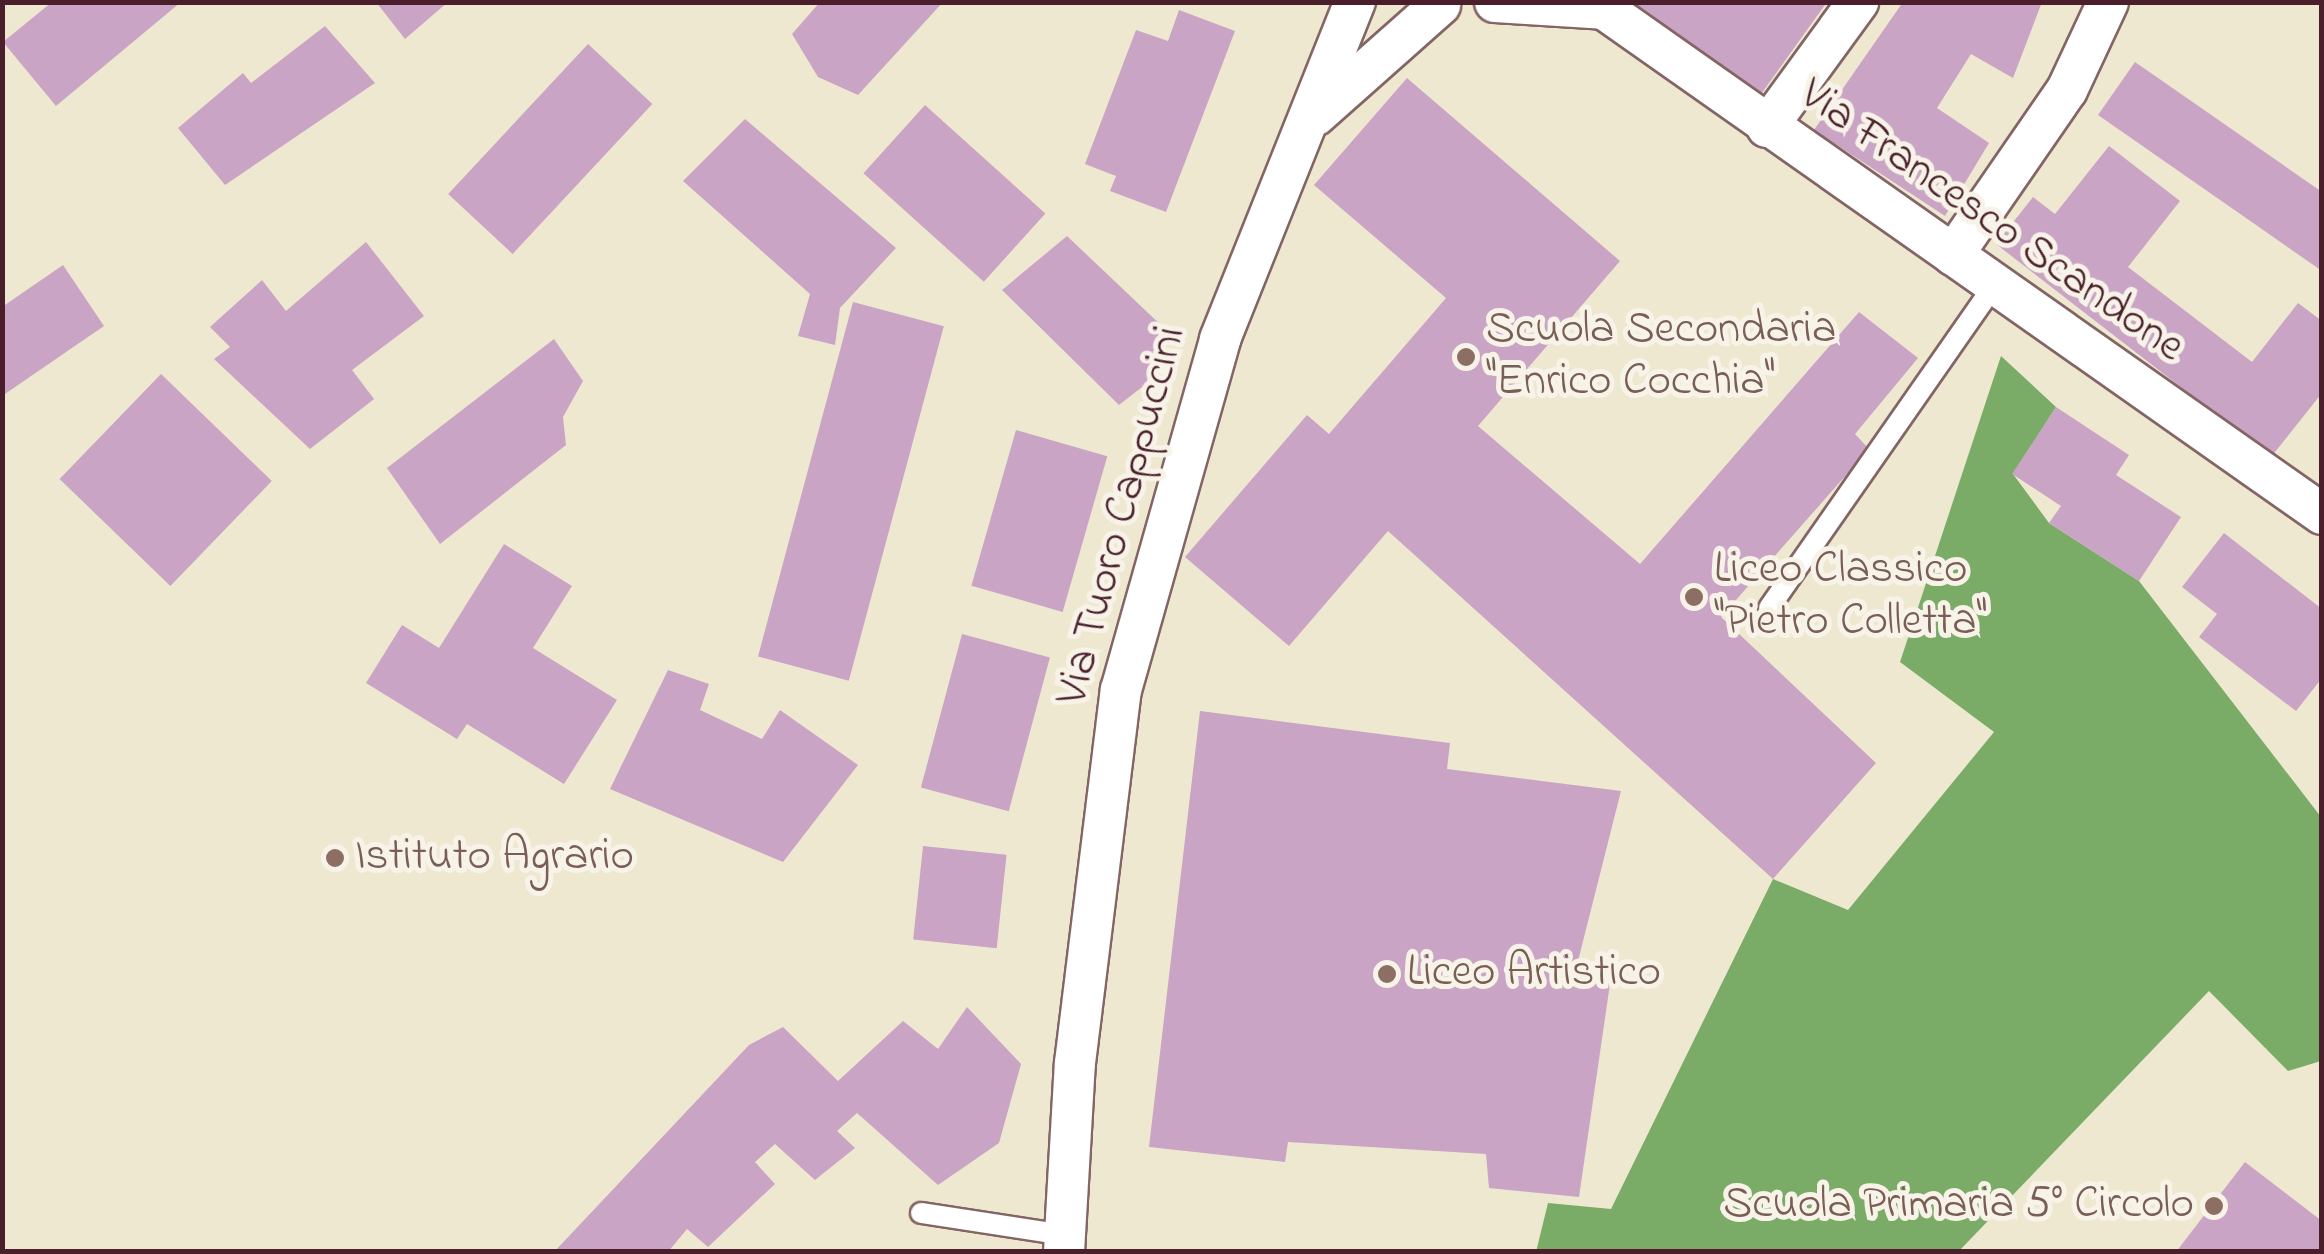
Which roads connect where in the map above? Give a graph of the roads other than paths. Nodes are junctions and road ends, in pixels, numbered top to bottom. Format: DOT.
graph roads {
  1 [pos="1355,2"];
  2 [pos="1495,2"];
  3 [pos="1858,2"];
  4 [pos="2108,2"];
  5 [pos="1438,3"];
  6 [pos="1600,6"];
  7 [pos="1310,121"];
  8 [pos="1767,127"];
  9 [pos="1953,255"];
  10 [pos="1994,284"];
  11 [pos="2322,514"];
  12 [pos="1769,608"];
  13 [pos="920,1214"];
  14 [pos="1064,1243"];
  1 -- 7 [label="street, Via Tuoro Cappuccini"];
  2 -- 6 [label="street, Via Francesco Scandone"];
  3 -- 8 [label="street"];
  4 -- 9 [label="street"];
  5 -- 7 [label="street, Via Tuoro Cappuccini"];
  6 -- 8 [label="street, Via Francesco Scandone"];
  7 -- 14 [label="street, Via Tuoro Cappuccini"];
  8 -- 9 [label="street, Via Francesco Scandone"];
  9 -- 10 [label="street, Via Francesco Scandone"];
  10 -- 11 [label="street, Via Francesco Scandone"];
  10 -- 12 [label="lane"];
  13 -- 14 [label="lane"];
}
